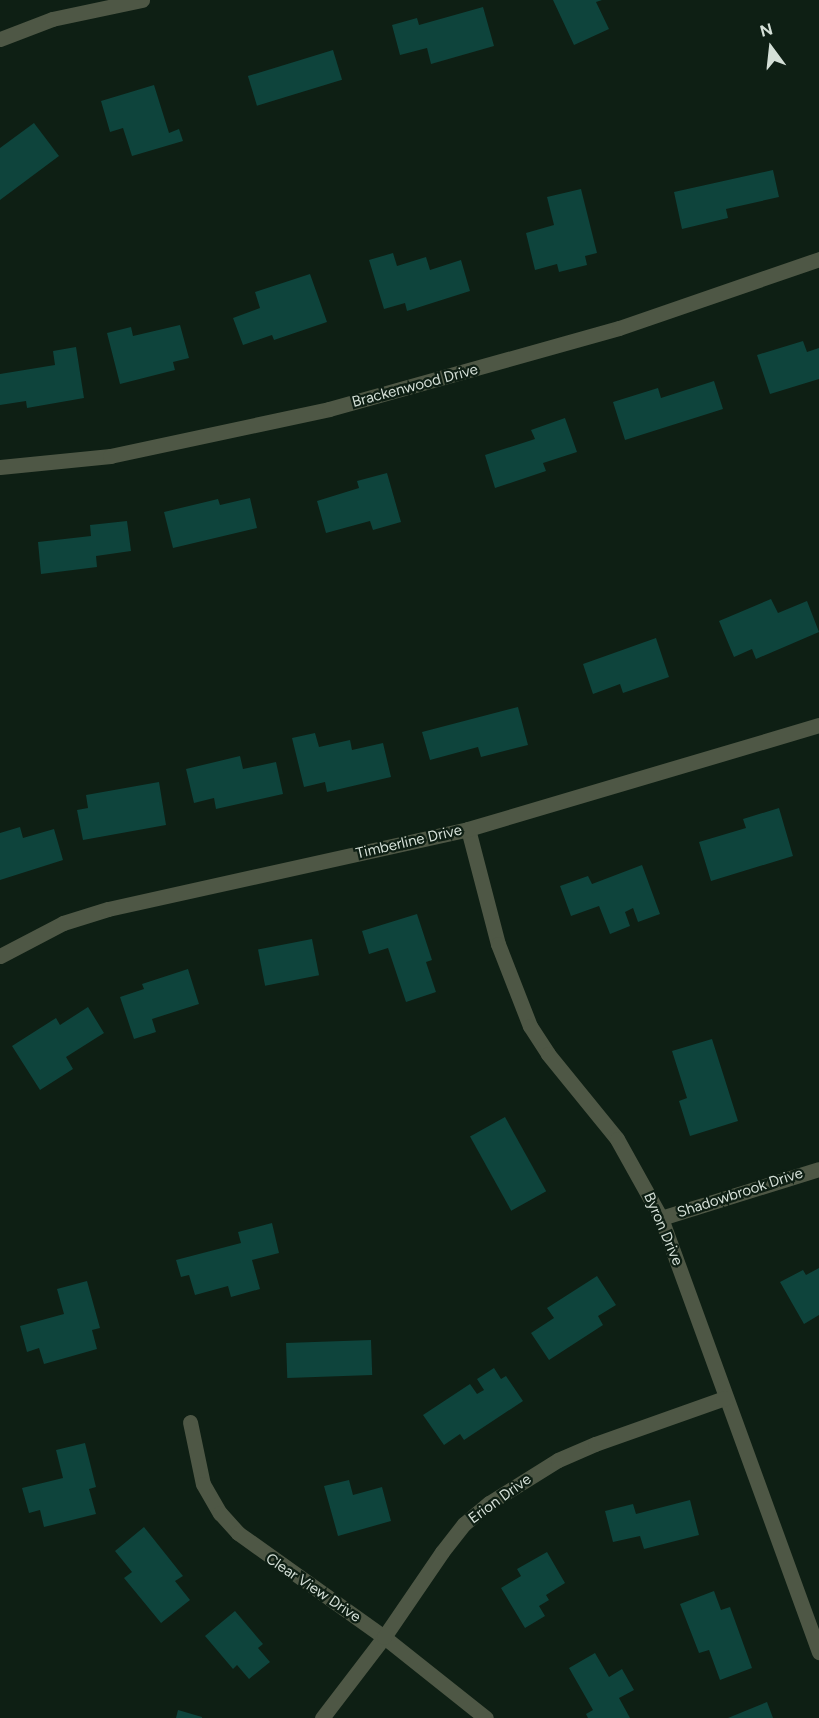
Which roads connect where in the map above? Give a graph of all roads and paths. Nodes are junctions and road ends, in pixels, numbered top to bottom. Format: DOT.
graph roads {
  1 [pos="142,0"];
  2 [pos="0,39"];
  3 [pos="819,259"];
  4 [pos="0,467"];
  5 [pos="819,725"];
  6 [pos="468,829"];
  7 [pos="0,956"];
  8 [pos="819,1169"];
  9 [pos="661,1218"];
  10 [pos="725,1398"];
  11 [pos="190,1422"];
  12 [pos="384,1637"];
  13 [pos="819,1652"];
  14 [pos="322,1718"];
  15 [pos="486,1718"];
  1 -- 2 [label="street"];
  3 -- 4 [label="street, Brackenwood Drive"];
  5 -- 6 [label="street, Timberline Drive"];
  6 -- 7 [label="street, Timberline Drive"];
  6 -- 9 [label="street, Byron Drive"];
  8 -- 9 [label="street, Shadowbrook Drive"];
  9 -- 10 [label="street, Byron Drive"];
  10 -- 12 [label="street, Erion Drive"];
  10 -- 13 [label="street, Byron Drive"];
  11 -- 12 [label="street, Clear View Drive"];
  12 -- 14 [label="street, Erion Drive"];
  12 -- 15 [label="street, Clear View Drive"];
}
